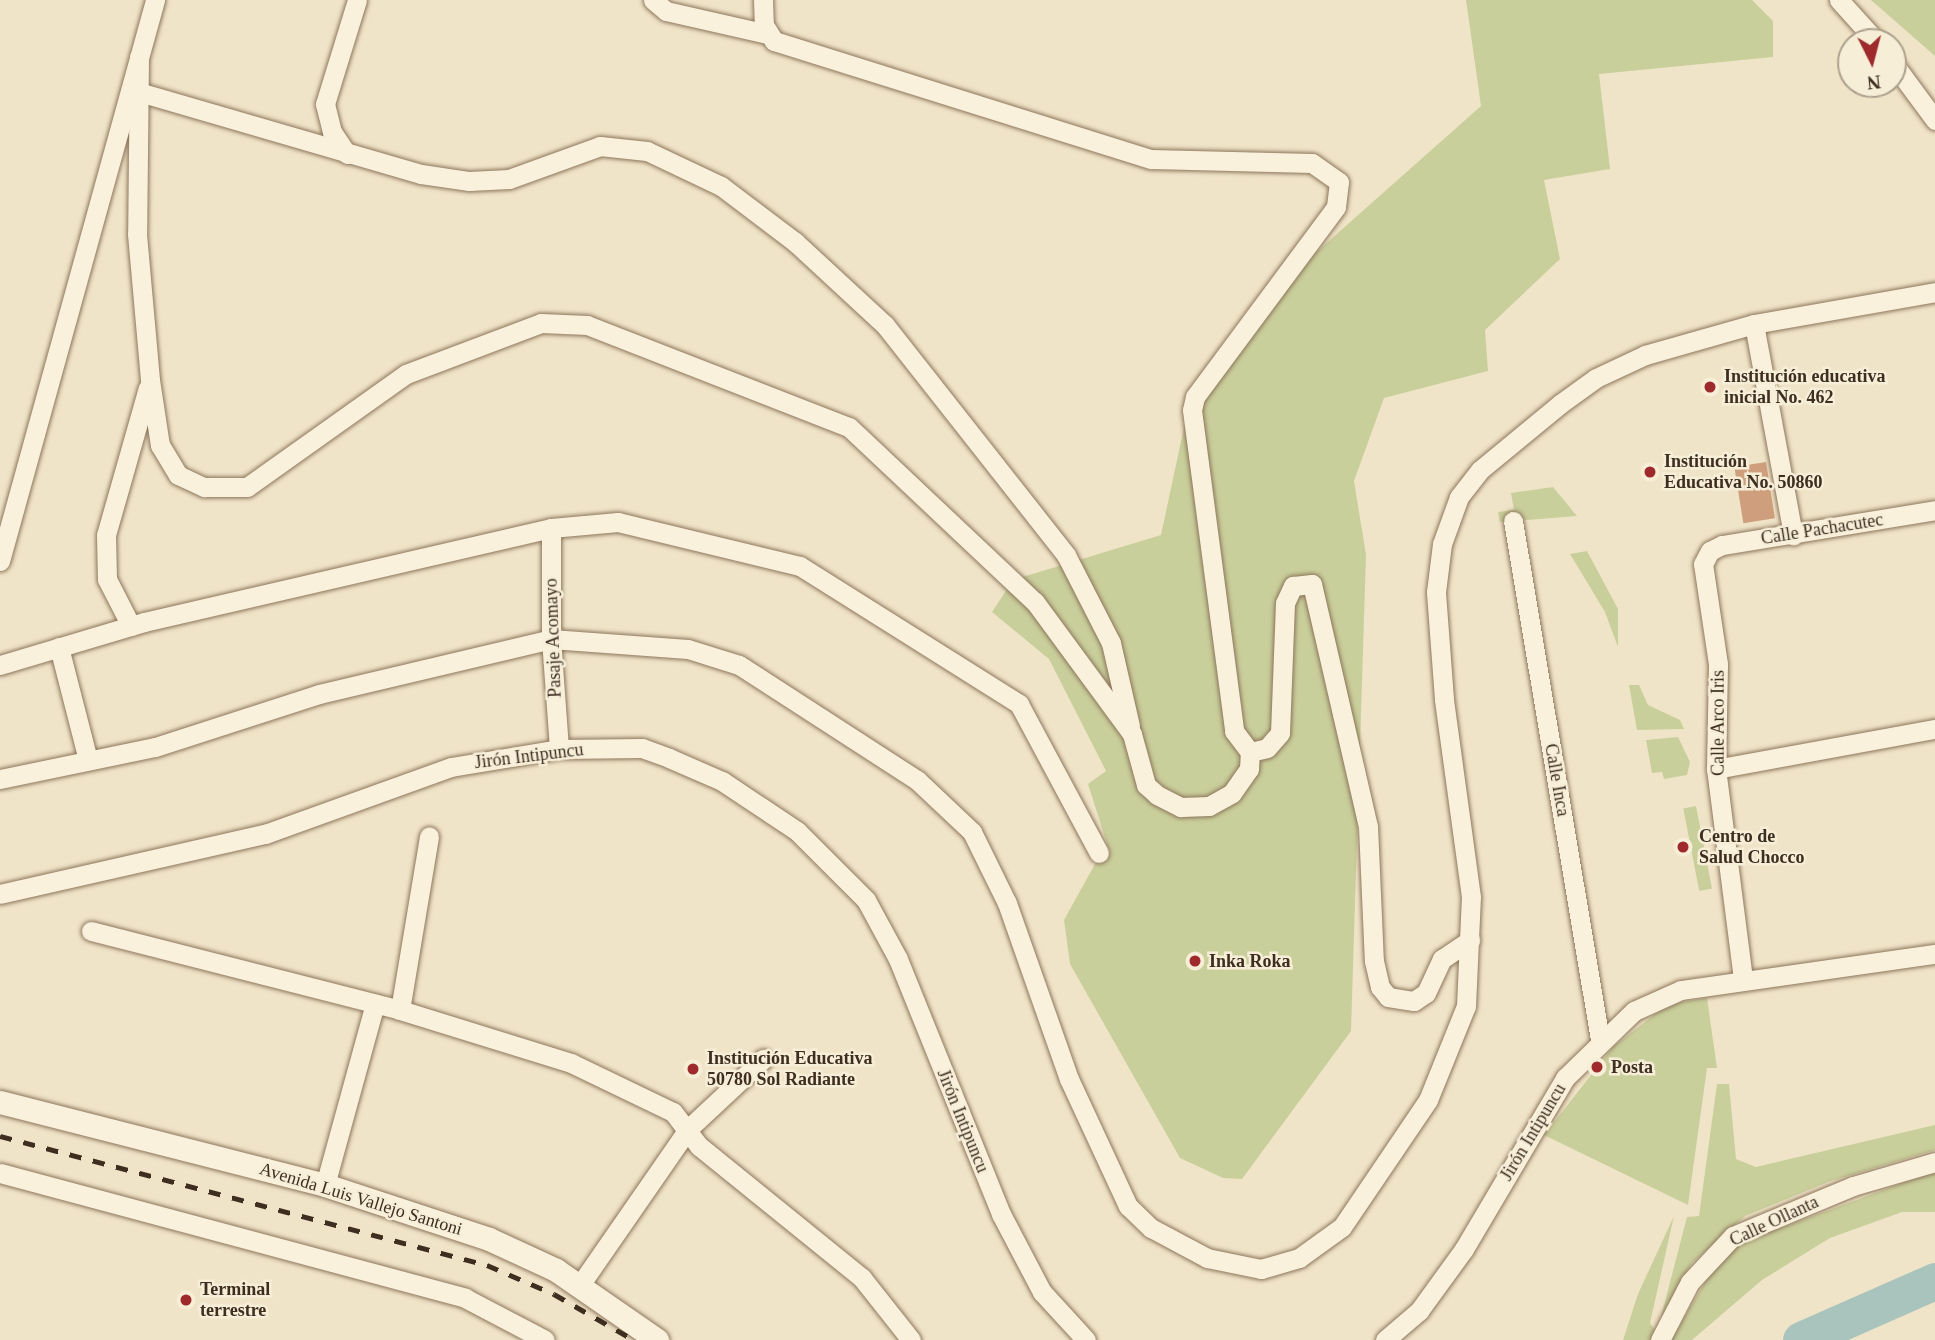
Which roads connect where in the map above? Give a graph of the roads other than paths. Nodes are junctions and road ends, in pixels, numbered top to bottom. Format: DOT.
graph roads {
  1 [pos="155,0"];
  2 [pos="357,0"];
  3 [pos="653,0"];
  4 [pos="763,0"];
  5 [pos="1839,0"];
  6 [pos="1864,28"];
  7 [pos="767,34"];
  8 [pos="139,57"];
  9 [pos="1907,82"];
  10 [pos="138,92"];
  11 [pos="1935,120"];
  12 [pos="347,154"];
  13 [pos="1935,292"];
  14 [pos="1754,324"];
  15 [pos="150,380"];
  16 [pos="1935,510"];
  17 [pos="1513,521"];
  18 [pos="551,528"];
  19 [pos="1793,535"];
  20 [pos="1710,551"];
  21 [pos="0,561"];
  22 [pos="131,626"];
  23 [pos="551,639"];
  24 [pos="59,647"];
  25 [pos="0,665"];
  26 [pos="1935,729"];
  27 [pos="1132,734"];
  28 [pos="559,748"];
  29 [pos="1250,751"];
  30 [pos="88,760"];
  31 [pos="1716,769"];
  32 [pos="0,779"];
  33 [pos="429,836"];
  34 [pos="1098,853"];
  35 [pos="0,894"];
  36 [pos="91,931"];
  37 [pos="1470,940"];
  38 [pos="1935,954"];
  39 [pos="1743,979"];
  40 [pos="375,1004"];
  41 [pos="400,1010"];
  42 [pos="1600,1040"];
  43 [pos="762,1059"];
  44 [pos="0,1102"];
  45 [pos="688,1129"];
  46 [pos="1935,1162"];
  47 [pos="0,1173"];
  48 [pos="325,1185"];
  49 [pos="580,1285"];
  50 [pos="545,1340"];
  51 [pos="657,1340"];
  52 [pos="911,1340"];
  53 [pos="1086,1340"];
  54 [pos="1385,1340"];
  55 [pos="1660,1340"];
  1 -- 8 [label="street"];
  2 -- 12 [label="street"];
  3 -- 7 [label="street"];
  4 -- 7 [label="street"];
  5 -- 6 [label="street"];
  7 -- 29 [label="street"];
  8 -- 10 [label="street"];
  8 -- 21 [label="street"];
  9 -- 11 [label="street"];
  10 -- 12 [label="street"];
  10 -- 15 [label="street"];
  12 -- 27 [label="street"];
  13 -- 14 [label="street"];
  14 -- 19 [label="street"];
  14 -- 37 [label="street"];
  15 -- 22 [label="street"];
  15 -- 27 [label="street"];
  16 -- 19 [label="street, Calle Pachacutec"];
  17 -- 42 [label="street, Calle Inca"];
  18 -- 22 [label="street"];
  18 -- 23 [label="street, Pasaje Acomayo"];
  18 -- 34 [label="street"];
  19 -- 20 [label="street, Calle Pachacutec"];
  20 -- 31 [label="street, Calle Arco Iris"];
  22 -- 24 [label="street"];
  23 -- 28 [label="street, Pasaje Acomayo"];
  23 -- 30 [label="street"];
  23 -- 37 [label="street"];
  24 -- 25 [label="street"];
  24 -- 30 [label="street"];
  26 -- 31 [label="street"];
  27 -- 29 [label="street"];
  28 -- 35 [label="street, Jirón Intipuncu"];
  28 -- 53 [label="street, Jirón Intipuncu"];
  29 -- 37 [label="street"];
  30 -- 32 [label="street"];
  31 -- 39 [label="street, Calle Arco Iris"];
  33 -- 41 [label="street"];
  36 -- 40 [label="street"];
  38 -- 39 [label="street, Jirón Intipuncu"];
  39 -- 42 [label="street, Jirón Intipuncu"];
  40 -- 41 [label="street"];
  40 -- 48 [label="street"];
  41 -- 45 [label="street"];
  42 -- 54 [label="street, Jirón Intipuncu"];
  43 -- 45 [label="street"];
  44 -- 48 [label="street, Avenida Luis Vallejo Santoni"];
  45 -- 49 [label="street"];
  45 -- 52 [label="street"];
  46 -- 55 [label="street, Calle Ollanta"];
  47 -- 50 [label="street"];
  48 -- 49 [label="street, Avenida Luis Vallejo Santoni"];
  49 -- 51 [label="street, Avenida Luis Vallejo Santoni"];
}
